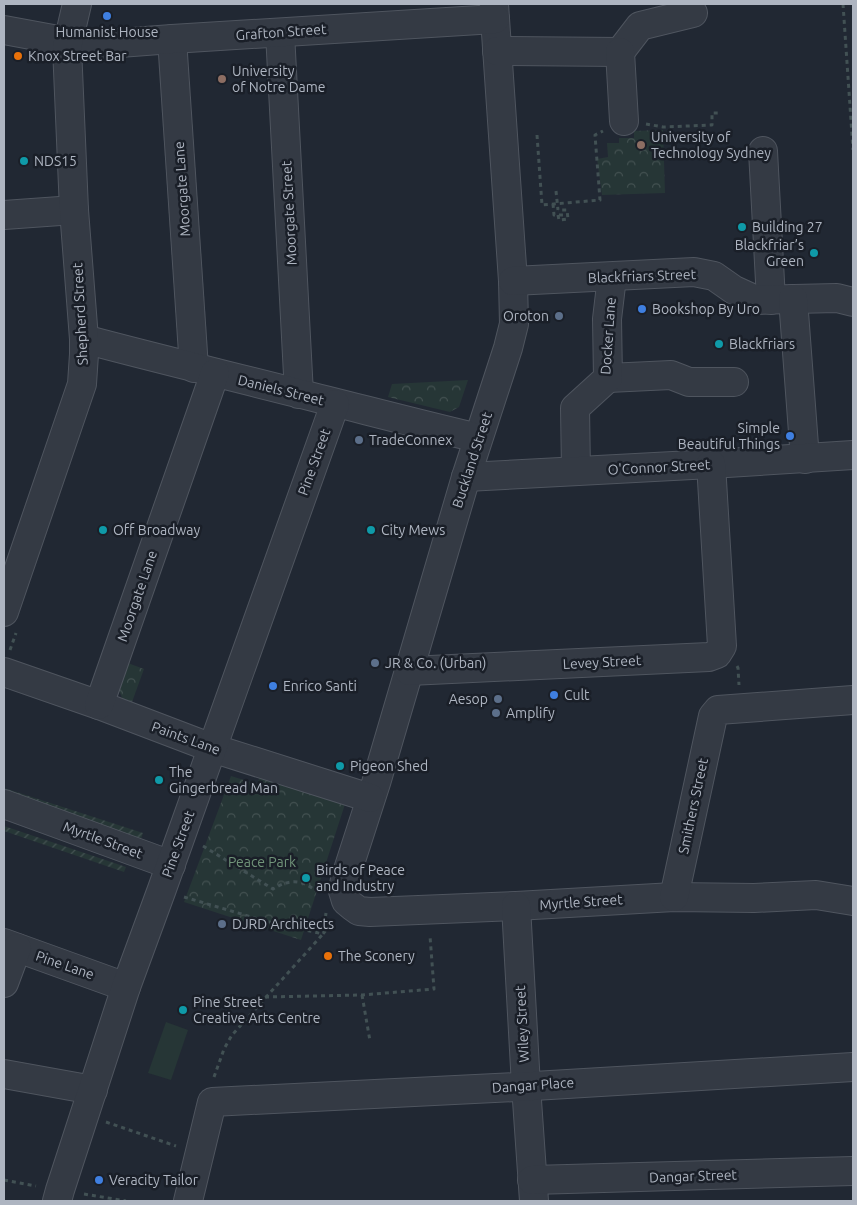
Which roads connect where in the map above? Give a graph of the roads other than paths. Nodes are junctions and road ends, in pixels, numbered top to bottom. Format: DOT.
graph roads {
  1 [pos="77,4"];
  2 [pos="494,11"];
  3 [pos="693,13"];
  4 [pos="4,30"];
  5 [pos="280,33"];
  6 [pos="172,39"];
  7 [pos="68,44"];
  8 [pos="497,51"];
  9 [pos="620,52"];
  10 [pos="624,121"];
  11 [pos="763,152"];
  12 [pos="74,210"];
  13 [pos="4,214"];
  14 [pos="612,277"];
  15 [pos="513,281"];
  16 [pos="782,300"];
  17 [pos="845,300"];
  18 [pos="84,339"];
  19 [pos="204,371"];
  20 [pos="608,378"];
  21 [pos="734,382"];
  22 [pos="300,394"];
  23 [pos="335,404"];
  24 [pos="478,438"];
  25 [pos="853,455"];
  26 [pos="815,458"];
  27 [pos="711,464"];
  28 [pos="576,471"];
  29 [pos="466,477"];
  30 [pos="10,622"];
  31 [pos="7,662"];
  32 [pos="409,672"];
  33 [pos="853,700"];
  34 [pos="100,706"];
  35 [pos="212,748"];
  36 [pos="370,798"];
  37 [pos="4,804"];
  38 [pos="170,865"];
  39 [pos="853,886"];
  40 [pos="816,895"];
  41 [pos="674,897"];
  42 [pos="853,900"];
  43 [pos="516,906"];
  44 [pos="337,909"];
  45 [pos="10,946"];
  46 [pos="4,983"];
  47 [pos="126,986"];
  48 [pos="853,1067"];
  49 [pos="4,1074"];
  50 [pos="526,1086"];
  51 [pos="93,1090"];
  52 [pos="853,1171"];
  53 [pos="533,1191"];
  54 [pos="58,1196"];
  55 [pos="188,1201"];
  1 -- 7 [label="street, Shepherd Street"];
  2 -- 5 [label="street, Grafton Street"];
  2 -- 8 [label="street, Buckland Street"];
  3 -- 9 [label="street"];
  4 -- 7 [label="street, Grafton Street"];
  5 -- 6 [label="street, Grafton Street"];
  5 -- 22 [label="street, Moorgate Street"];
  6 -- 7 [label="street, Grafton Street"];
  6 -- 19 [label="street, Moorgate Lane"];
  7 -- 12 [label="street, Shepherd Street"];
  8 -- 9 [label="street"];
  8 -- 15 [label="street, Buckland Street"];
  9 -- 10 [label="street"];
  11 -- 16 [label="street"];
  12 -- 13 [label="street"];
  12 -- 18 [label="street, Shepherd Street"];
  14 -- 15 [label="street, Blackfriars Street"];
  14 -- 16 [label="street, Blackfriars Street"];
  14 -- 20 [label="street, Docker Lane"];
  15 -- 24 [label="street, Buckland Street"];
  16 -- 17 [label="street, Blackfriars Street"];
  16 -- 26 [label="street"];
  18 -- 19 [label="street, Daniels Street"];
  18 -- 30 [label="street, Shepherd Street"];
  19 -- 22 [label="street, Daniels Street"];
  19 -- 34 [label="street, Moorgate Lane"];
  20 -- 21 [label="street"];
  20 -- 28 [label="street, Docker Lane"];
  22 -- 23 [label="street, Daniels Street"];
  23 -- 24 [label="street, Daniels Street"];
  23 -- 35 [label="street, Pine Street"];
  24 -- 29 [label="street, Buckland Street"];
  25 -- 26 [label="street, O'Connor Street"];
  26 -- 27 [label="street, O'Connor Street"];
  27 -- 28 [label="street, O'Connor Street"];
  27 -- 32 [label="street, Levey Street"];
  28 -- 29 [label="street, O'Connor Street"];
  29 -- 32 [label="street, Buckland Street"];
  31 -- 34 [label="street, Paints Lane"];
  32 -- 36 [label="street, Buckland Street"];
  33 -- 41 [label="street, Smithers Street"];
  34 -- 35 [label="street, Paints Lane"];
  35 -- 36 [label="street, Paints Lane"];
  35 -- 38 [label="street, Pine Street"];
  36 -- 44 [label="street, Buckland Street"];
  37 -- 38 [label="street, Myrtle Street"];
  38 -- 47 [label="street, Pine Street"];
  39 -- 40 [label="street, Myrtle Street"];
  40 -- 41 [label="street, Myrtle Street"];
  40 -- 42 [label="street, Myrtle Street"];
  41 -- 43 [label="street, Myrtle Street"];
  43 -- 44 [label="street, Myrtle Street"];
  43 -- 50 [label="street, Wiley Street"];
  45 -- 46 [label="street"];
  45 -- 47 [label="street, Pine Lane"];
  47 -- 51 [label="street, Pine Street"];
  48 -- 50 [label="street, Dangar Place"];
  49 -- 51 [label="street"];
  50 -- 53 [label="street, Wiley Street"];
  50 -- 55 [label="street, Dangar Place"];
  51 -- 54 [label="street, Pine Street"];
  52 -- 53 [label="street, Dangar Street"];
}
